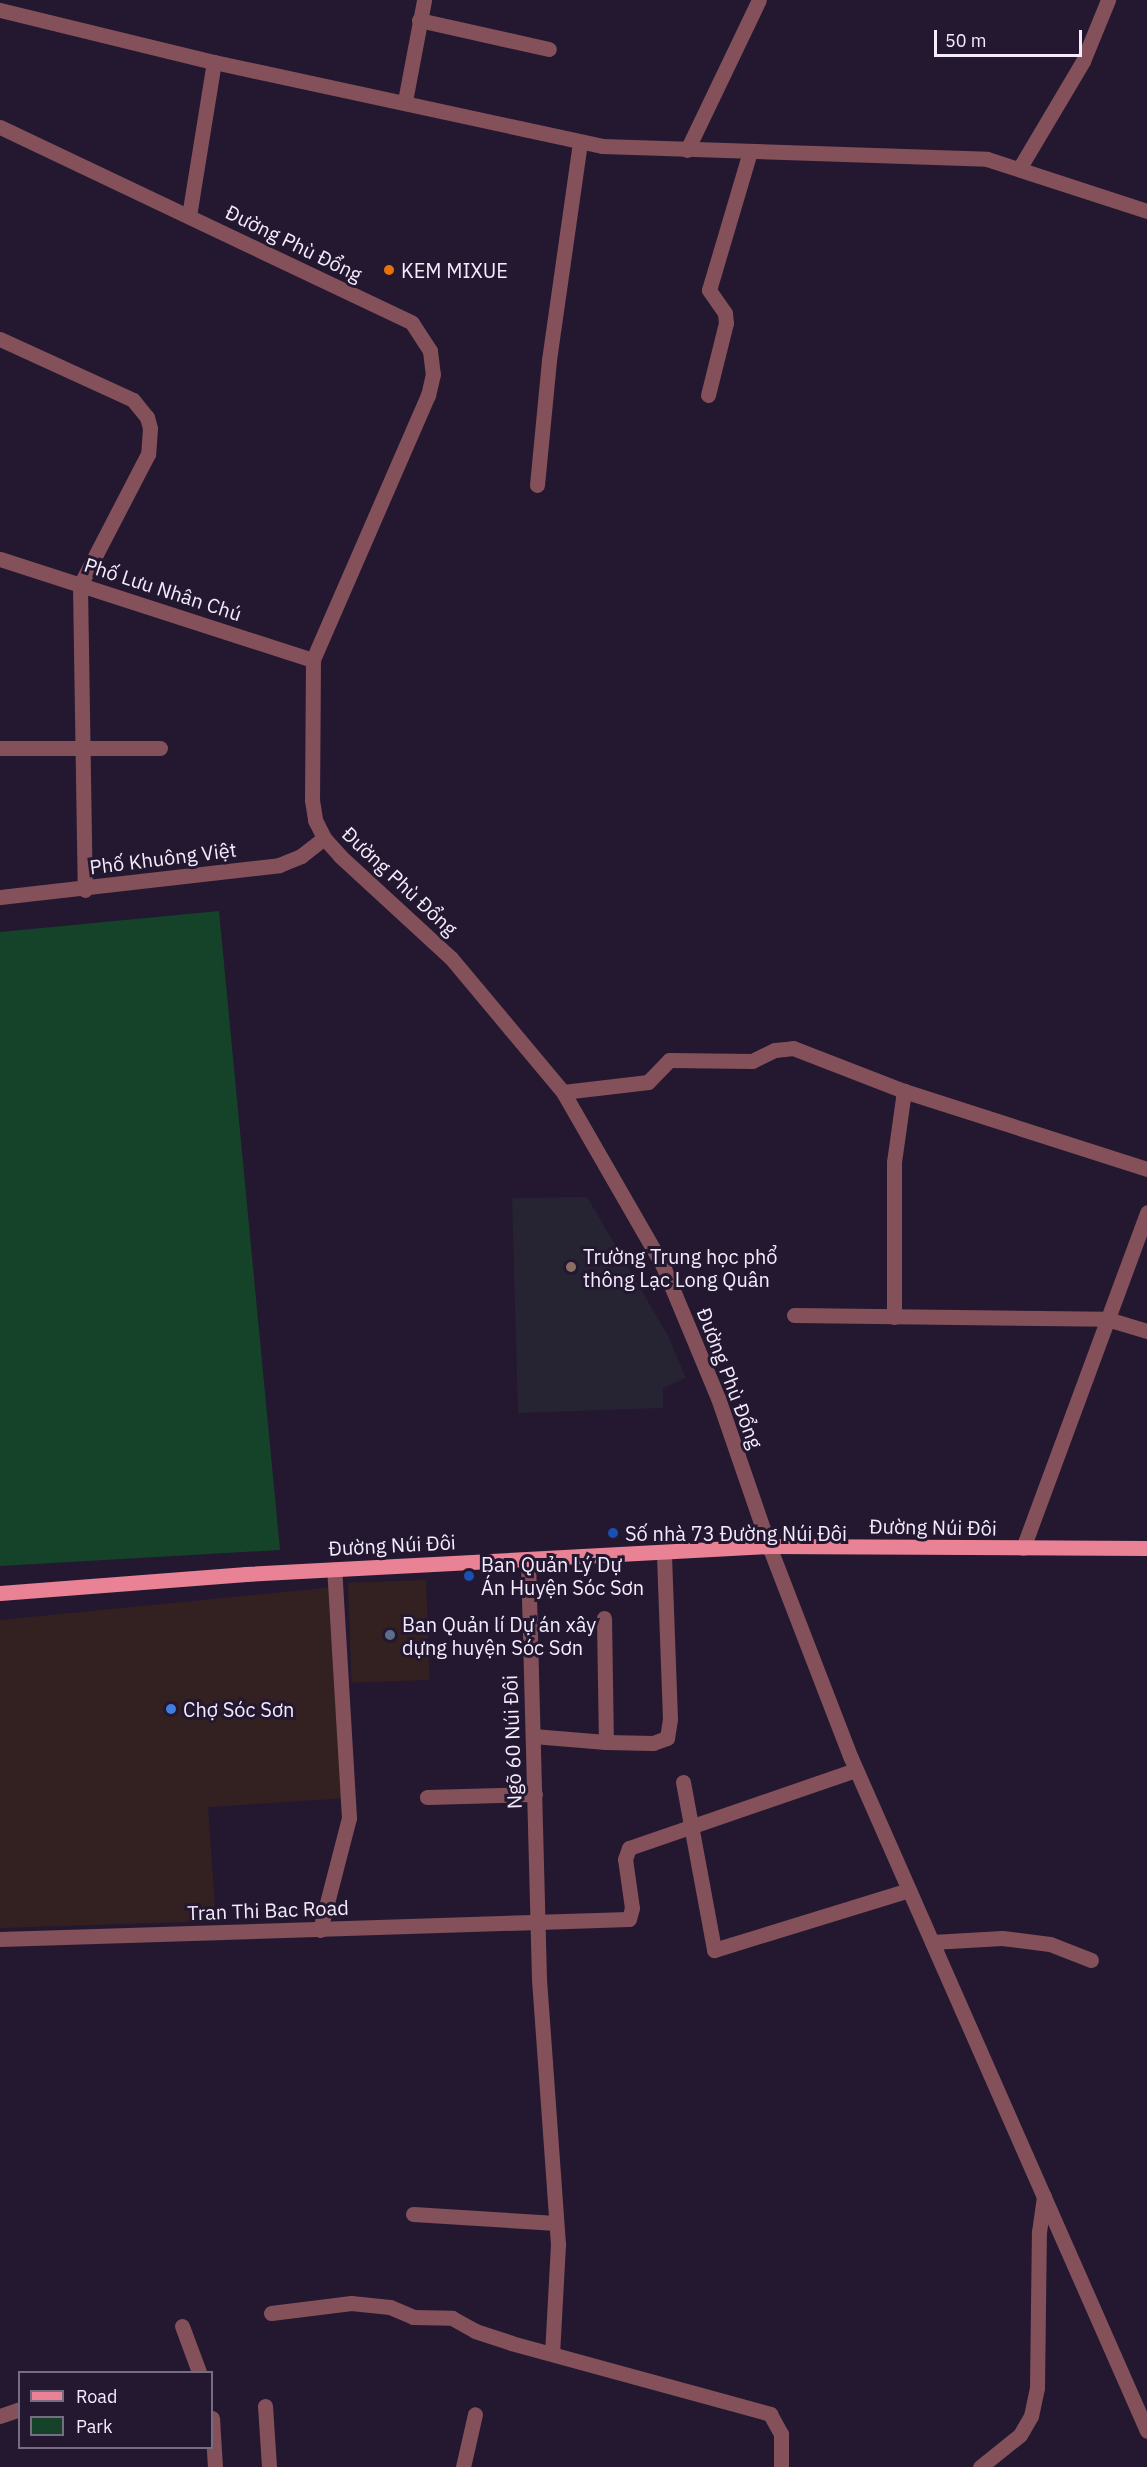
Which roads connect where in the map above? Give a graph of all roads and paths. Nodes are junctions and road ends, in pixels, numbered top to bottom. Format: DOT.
graph roads {
  1 [pos="424,0"];
  2 [pos="759,0"];
  3 [pos="1108,0"];
  4 [pos="0,10"];
  5 [pos="419,20"];
  6 [pos="549,49"];
  7 [pos="214,62"];
  8 [pos="405,101"];
  9 [pos="0,127"];
  10 [pos="580,142"];
  11 [pos="687,150"];
  12 [pos="750,152"];
  13 [pos="1019,169"];
  14 [pos="1147,211"];
  15 [pos="189,216"];
  16 [pos="0,339"];
  17 [pos="708,394"];
  18 [pos="537,485"];
  19 [pos="0,559"];
  20 [pos="80,585"];
  21 [pos="313,660"];
  22 [pos="0,748"];
  23 [pos="160,748"];
  24 [pos="83,749"];
  25 [pos="324,838"];
  26 [pos="85,890"];
  27 [pos="0,897"];
  28 [pos="904,1091"];
  29 [pos="563,1092"];
  30 [pos="1147,1169"];
  31 [pos="1147,1212"];
  32 [pos="794,1316"];
  33 [pos="894,1317"];
  34 [pos="1107,1319"];
  35 [pos="1147,1331"];
  36 [pos="770,1546"];
  37 [pos="1023,1548"];
  38 [pos="1147,1548"];
  39 [pos="663,1552"];
  40 [pos="528,1559"];
  41 [pos="334,1569"];
  42 [pos="0,1593"];
  43 [pos="604,1618"];
  44 [pos="533,1736"];
  45 [pos="606,1742"];
  46 [pos="856,1770"];
  47 [pos="683,1782"];
  48 [pos="535,1794"];
  49 [pos="427,1797"];
  50 [pos="691,1824"];
  51 [pos="909,1890"];
  52 [pos="537,1924"];
  53 [pos="320,1930"];
  54 [pos="0,1939"];
  55 [pos="932,1942"];
  56 [pos="1091,1960"];
  57 [pos="1044,2196"];
  58 [pos="413,2214"];
  59 [pos="556,2223"];
  60 [pos="271,2313"];
  61 [pos="182,2326"];
  62 [pos="552,2354"];
  63 [pos="198,2371"];
  64 [pos="265,2406"];
  65 [pos="18,2410"];
  66 [pos="475,2414"];
  67 [pos="0,2416"];
  68 [pos="1147,2431"];
  69 [pos="213,2434"];
  70 [pos="215,2467"];
  71 [pos="269,2467"];
  72 [pos="463,2467"];
  73 [pos="781,2467"];
  74 [pos="980,2467"];
  1 -- 5 [label="street"];
  2 -- 11 [label="street"];
  3 -- 13 [label="street"];
  4 -- 7 [label="street"];
  5 -- 6 [label="street"];
  5 -- 8 [label="street"];
  7 -- 8 [label="street"];
  7 -- 15 [label="street"];
  8 -- 10 [label="street"];
  9 -- 15 [label="street, Đường Phù Đổng"];
  10 -- 11 [label="street"];
  10 -- 18 [label="street"];
  11 -- 12 [label="street"];
  12 -- 13 [label="street"];
  12 -- 17 [label="street"];
  13 -- 14 [label="street"];
  15 -- 21 [label="street, Đường Phù Đổng"];
  16 -- 20 [label="street"];
  19 -- 20 [label="street, Phố Lưu Nhân Chú"];
  20 -- 21 [label="street, Phố Lưu Nhân Chú"];
  20 -- 24 [label="street"];
  21 -- 25 [label="street, Đường Phù Đổng"];
  22 -- 24 [label="street"];
  23 -- 24 [label="street"];
  24 -- 26 [label="street"];
  25 -- 26 [label="street, Phố Khuông Việt"];
  25 -- 29 [label="street, Đường Phù Đổng"];
  26 -- 27 [label="street, Phố Khuông Việt"];
  28 -- 29 [label="street"];
  28 -- 30 [label="street"];
  28 -- 33 [label="street"];
  29 -- 36 [label="street, Đường Phù Đổng"];
  31 -- 34 [label="street"];
  32 -- 33 [label="street"];
  33 -- 34 [label="street"];
  34 -- 35 [label="street"];
  34 -- 37 [label="street"];
  36 -- 37 [label="main road, Đường Núi Đôi"];
  36 -- 39 [label="main road, Đường Núi Đôi"];
  36 -- 46 [label="street, Đường Phù Đổng"];
  37 -- 38 [label="main road, Đường Núi Đôi"];
  39 -- 40 [label="main road, Đường Núi Đôi"];
  39 -- 45 [label="street"];
  40 -- 41 [label="main road, Đường Núi Đôi"];
  40 -- 44 [label="street, Ngõ 60 Núi Đôi"];
  41 -- 42 [label="main road, Đường Núi Đôi"];
  41 -- 53 [label="street"];
  43 -- 45 [label="street"];
  44 -- 45 [label="street"];
  44 -- 48 [label="street, Ngõ 60 Núi Đôi"];
  46 -- 50 [label="street"];
  46 -- 51 [label="street, Đường Phù Đổng"];
  47 -- 50 [label="street"];
  48 -- 49 [label="street"];
  48 -- 52 [label="street, Ngõ 60 Núi Đôi"];
  50 -- 51 [label="street"];
  50 -- 52 [label="street, Tran Thi Bac Road"];
  51 -- 55 [label="street, Đường Phù Đổng"];
  52 -- 53 [label="street, Tran Thi Bac Road"];
  52 -- 59 [label="street, Ngõ 60 Núi Đôi"];
  53 -- 54 [label="street, Tran Thi Bac Road"];
  55 -- 56 [label="street"];
  55 -- 57 [label="street, Đường Phù Đổng"];
  57 -- 68 [label="street, Đường Phù Đổng"];
  57 -- 74 [label="street"];
  58 -- 59 [label="street"];
  59 -- 62 [label="street, Ngõ 60 Núi Đôi"];
  60 -- 62 [label="street"];
  61 -- 63 [label="street"];
  62 -- 73 [label="street"];
  64 -- 71 [label="street"];
  65 -- 67 [label="street"];
  66 -- 72 [label="street"];
  69 -- 70 [label="street"];
}
